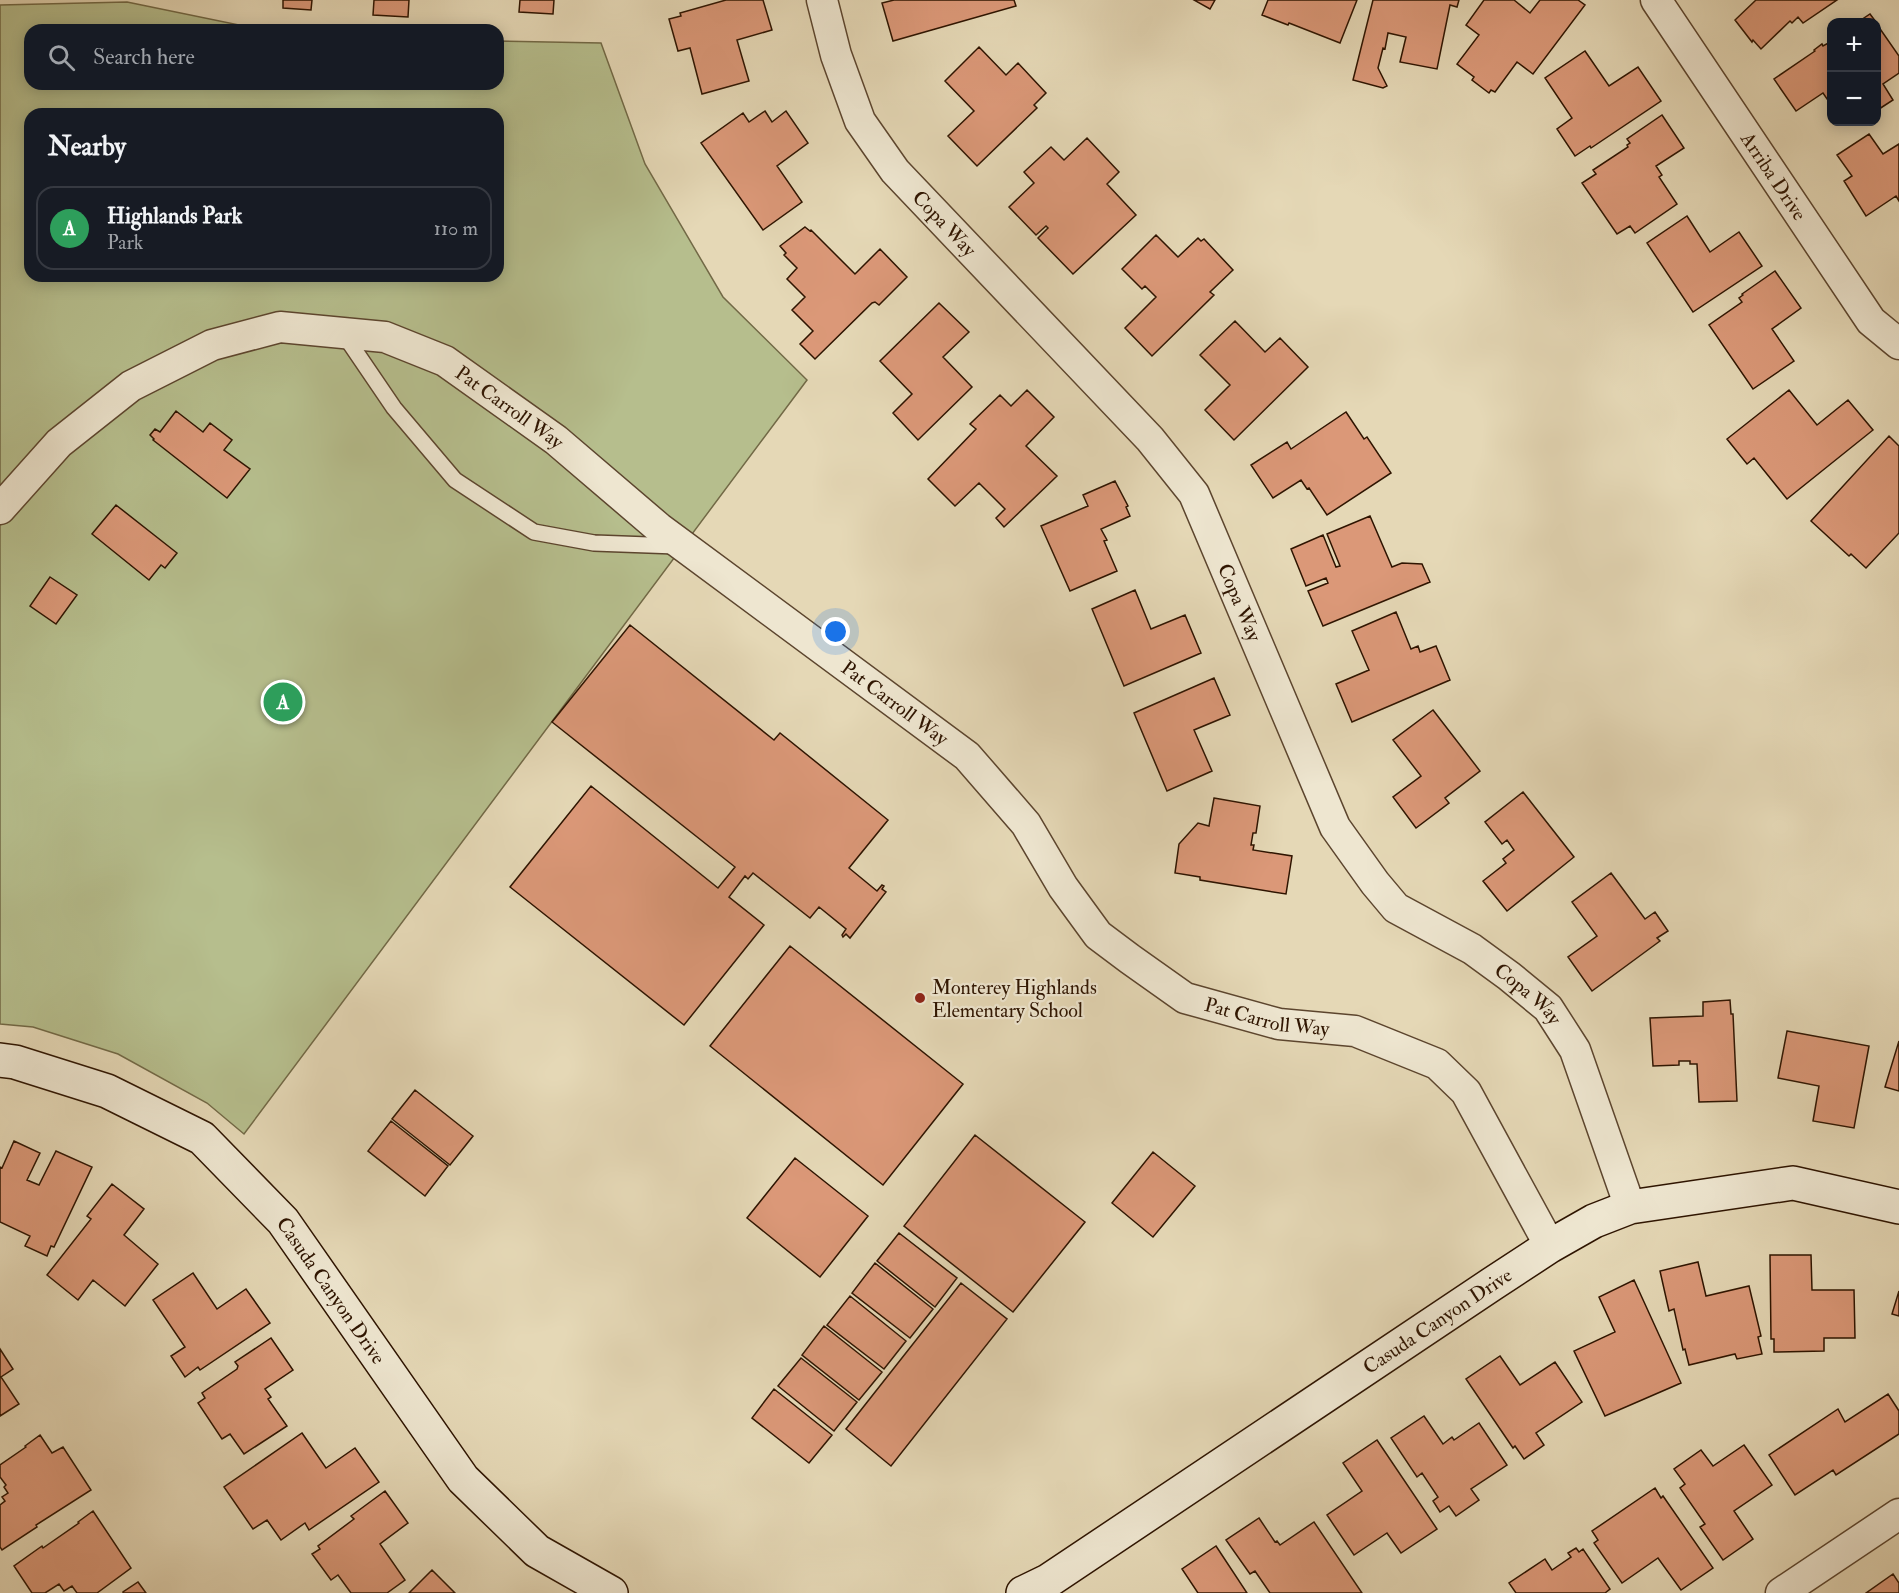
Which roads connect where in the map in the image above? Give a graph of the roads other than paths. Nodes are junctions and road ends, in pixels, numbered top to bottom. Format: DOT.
graph roads {
  1 [pos="822,0"];
  2 [pos="1656,0"];
  3 [pos="343,333"];
  4 [pos="1899,344"];
  5 [pos="0,509"];
  6 [pos="684,547"];
  7 [pos="0,1060"];
  8 [pos="1630,1207"];
  9 [pos="1899,1208"];
  10 [pos="1550,1246"];
  11 [pos="1899,1514"];
  12 [pos="611,1593"];
  13 [pos="1023,1593"];
  14 [pos="1781,1593"];
  1 -- 8 [label="street, Copa Way"];
  2 -- 4 [label="street, Arriba Drive"];
  3 -- 5 [label="street, Pat Carroll Way"];
  3 -- 6 [label="street, Pat Carroll Way"];
  3 -- 6 [label="lane"];
  6 -- 10 [label="street, Pat Carroll Way"];
  7 -- 12 [label="street, Casuda Canyon Drive"];
  8 -- 9 [label="street, Casuda Canyon Drive"];
  8 -- 10 [label="street, Casuda Canyon Drive"];
  10 -- 13 [label="street, Casuda Canyon Drive"];
  11 -- 14 [label="street"];
}
